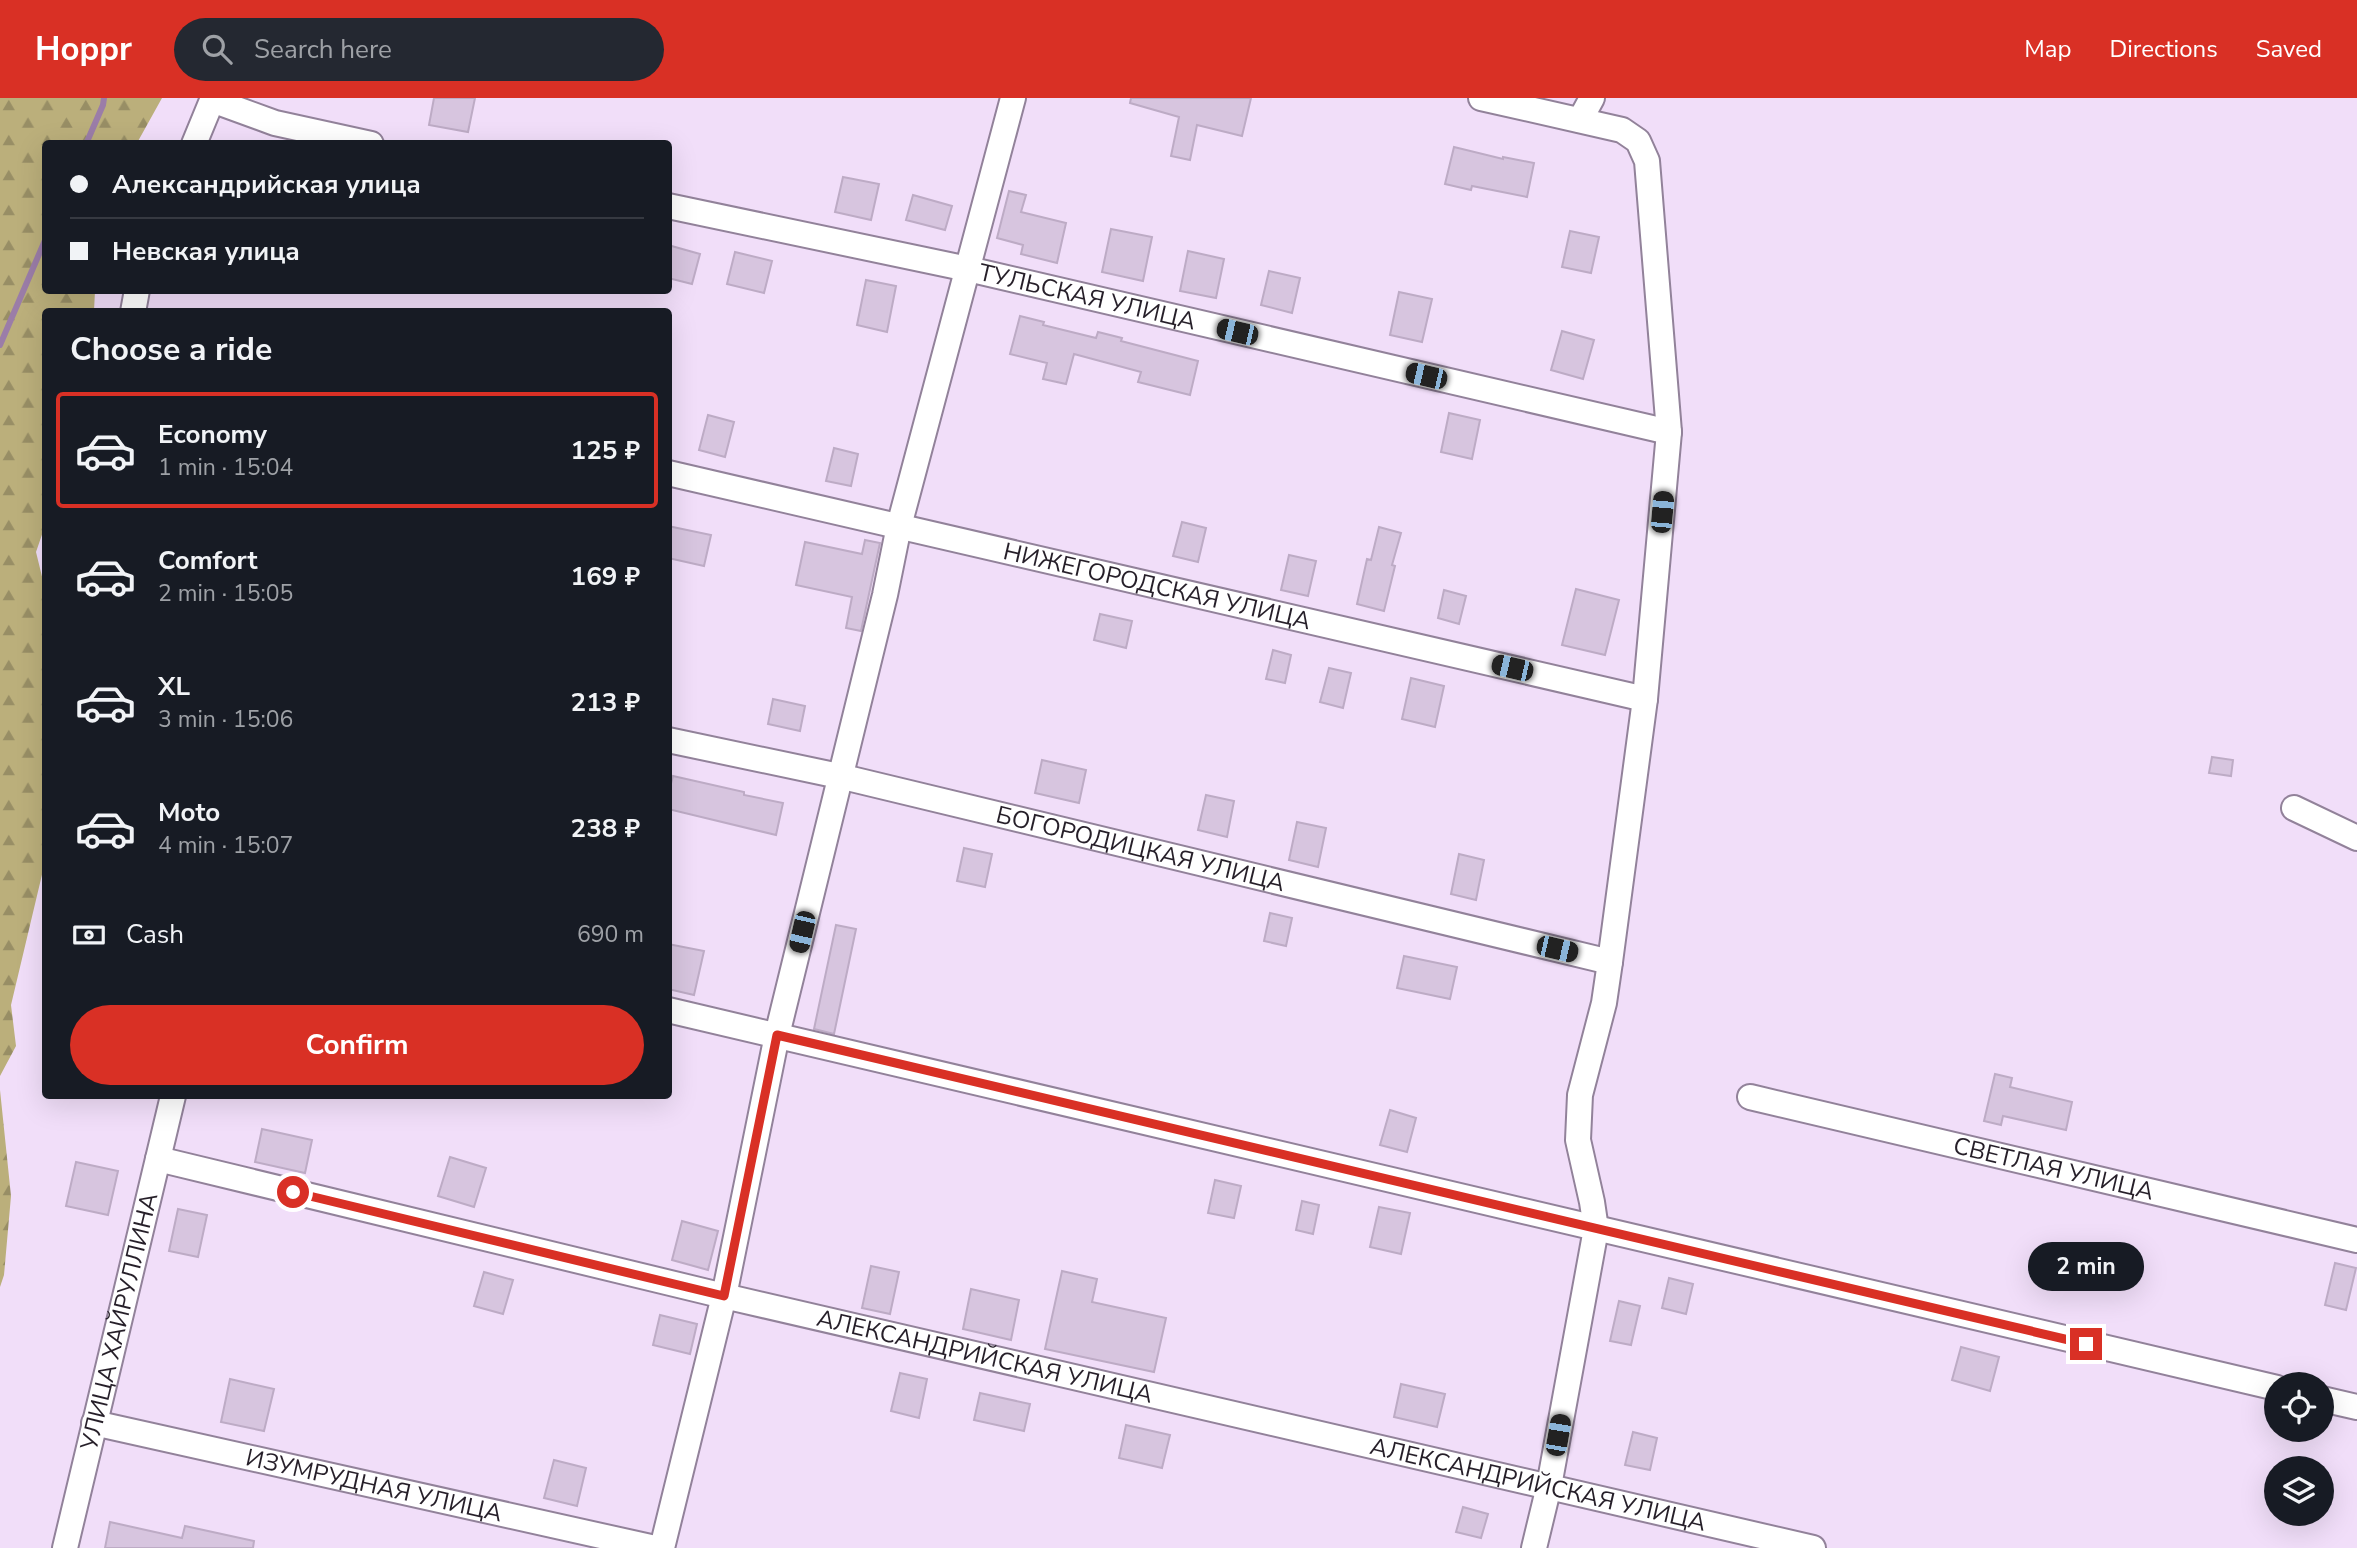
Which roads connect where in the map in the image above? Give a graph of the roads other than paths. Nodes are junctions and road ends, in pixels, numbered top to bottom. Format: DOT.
graph roads {
  1 [pos="1013,98"];
  2 [pos="1480,98"];
  3 [pos="1592,98"];
  4 [pos="213,99"];
  5 [pos="1580,120"];
  6 [pos="196,140"];
  7 [pos="353,140"];
  8 [pos="672,207"];
  9 [pos="968,269"];
  10 [pos="1669,432"];
  11 [pos="672,473"];
  12 [pos="899,526"];
  13 [pos="1645,699"];
  14 [pos="672,741"];
  15 [pos="839,776"];
  16 [pos="2294,808"];
  17 [pos="2357,838"];
  18 [pos="1610,962"];
  19 [pos="672,1011"];
  20 [pos="777,1035"];
  21 [pos="1750,1097"];
  22 [pos="172,1099"];
  23 [pos="158,1159"];
  24 [pos="1596,1229"];
  25 [pos="2357,1240"];
  26 [pos="724,1296"];
  27 [pos="2264,1385"];
  28 [pos="2334,1402"];
  29 [pos="2357,1407"];
  30 [pos="94,1423"];
  31 [pos="1549,1486"];
  32 [pos="65,1548"];
  33 [pos="655,1548"];
  34 [pos="662,1548"];
  35 [pos="1534,1548"];
  36 [pos="1812,1548"];
  1 -- 9 [label="street"];
  2 -- 5 [label="street"];
  3 -- 5 [label="street"];
  4 -- 6 [label="street"];
  4 -- 7 [label="street"];
  5 -- 10 [label="street"];
  8 -- 9 [label="street, ТУЛЬСКАЯ УЛИЦА"];
  9 -- 10 [label="street, ТУЛЬСКАЯ УЛИЦА"];
  9 -- 12 [label="street"];
  10 -- 13 [label="street"];
  11 -- 12 [label="street, НИЖЕГОРОДСКАЯ УЛИЦА"];
  12 -- 13 [label="street, НИЖЕГОРОДСКАЯ УЛИЦА"];
  12 -- 15 [label="street"];
  13 -- 18 [label="street"];
  14 -- 15 [label="street, БОГОРОДИЦКАЯ УЛИЦА"];
  15 -- 18 [label="street, БОГОРОДИЦКАЯ УЛИЦА"];
  15 -- 20 [label="street"];
  16 -- 17 [label="street"];
  18 -- 24 [label="street"];
  19 -- 20 [label="street"];
  20 -- 24 [label="street"];
  20 -- 26 [label="street"];
  21 -- 25 [label="street, СВЕТЛАЯ УЛИЦА"];
  22 -- 23 [label="street, УЛИЦА ХАЙРУЛЛИНА"];
  23 -- 26 [label="street, АЛЕКСАНДРИЙСКАЯ УЛИЦА"];
  23 -- 30 [label="street, УЛИЦА ХАЙРУЛЛИНА"];
  24 -- 27 [label="street"];
  24 -- 31 [label="street"];
  26 -- 31 [label="street, АЛЕКСАНДРИЙСКАЯ УЛИЦА"];
  26 -- 34 [label="street"];
  28 -- 29 [label="street"];
  30 -- 32 [label="street, УЛИЦА ХАЙРУЛЛИНА"];
  30 -- 33 [label="street, ИЗУМРУДНАЯ УЛИЦА"];
  31 -- 35 [label="street"];
  31 -- 36 [label="street, АЛЕКСАНДРИЙСКАЯ УЛИЦА"];
}
